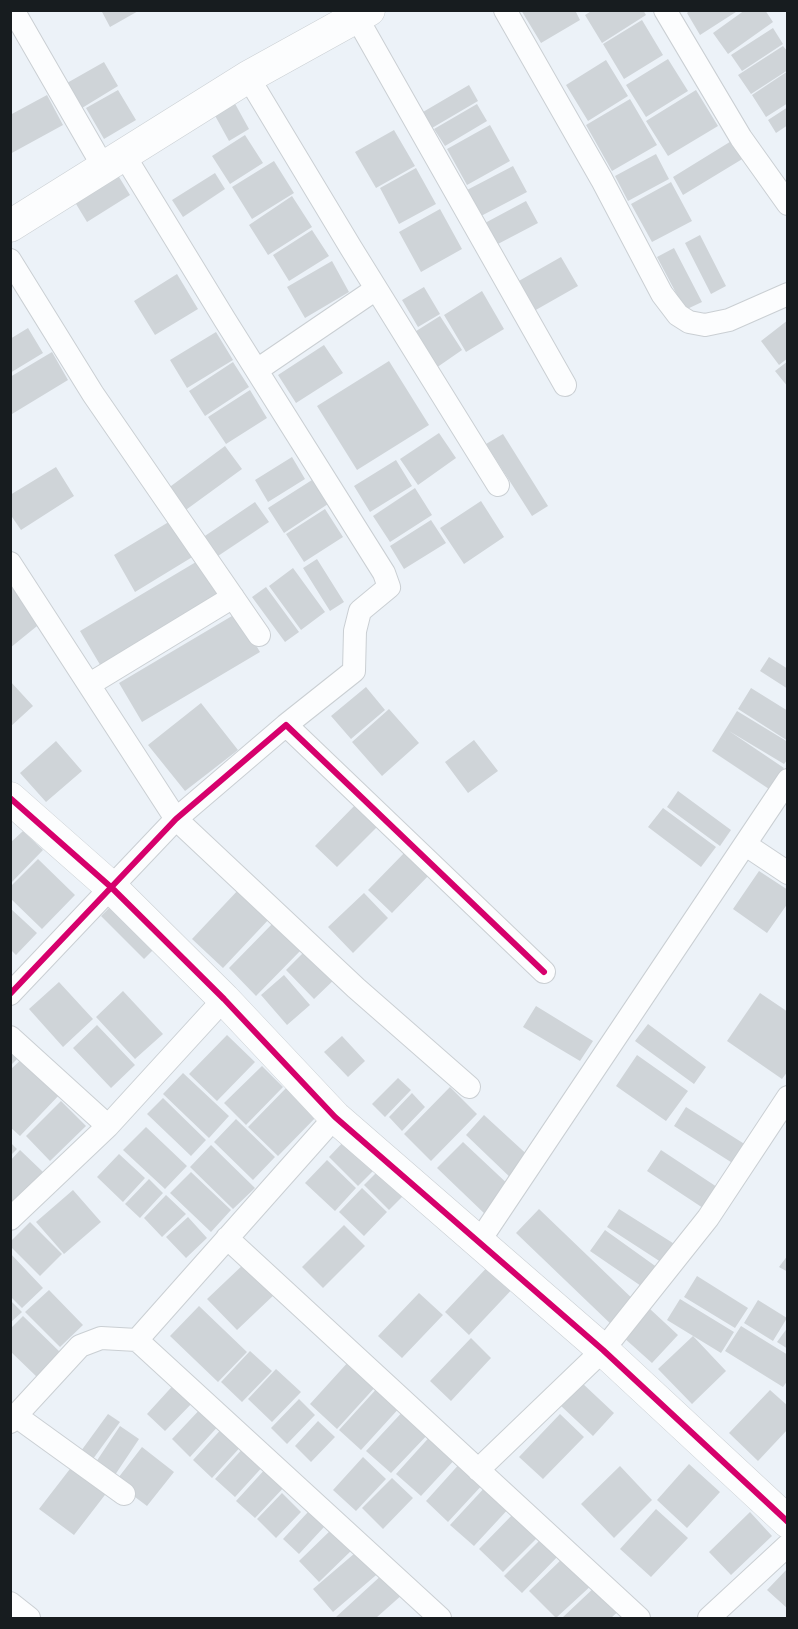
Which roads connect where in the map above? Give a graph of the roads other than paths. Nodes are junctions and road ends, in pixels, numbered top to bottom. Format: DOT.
graph roads {
  1 [pos="505,10"];
  2 [pos="665,10"];
  3 [pos="363,14"];
  4 [pos="15,22"];
  5 [pos="248,77"];
  6 [pos="114,161"];
  7 [pos="788,204"];
  8 [pos="10,226"];
  9 [pos="10,260"];
  10 [pos="376,289"];
  11 [pos="788,294"];
  12 [pos="256,370"];
  13 [pos="565,385"];
  14 [pos="498,484"];
  15 [pos="10,563"];
  16 [pos="233,597"];
  17 [pos="259,635"];
  18 [pos="90,684"];
  19 [pos="286,725"];
  20 [pos="788,780"];
  21 [pos="10,798"];
  22 [pos="177,819"];
  23 [pos="746,845"];
  24 [pos="788,873"];
  25 [pos="112,888"];
  26 [pos="544,972"];
  27 [pos="10,994"];
  28 [pos="224,999"];
  29 [pos="10,1037"];
  30 [pos="469,1087"];
  31 [pos="788,1097"];
  32 [pos="335,1117"];
  33 [pos="108,1126"];
  34 [pos="10,1219"];
  35 [pos="227,1238"];
  36 [pos="478,1243"];
  37 [pos="137,1340"];
  38 [pos="603,1350"];
  39 [pos="13,1419"];
  40 [pos="477,1470"];
  41 [pos="124,1494"];
  42 [pos="788,1522"];
  43 [pos="788,1545"];
  44 [pos="10,1603"];
  45 [pos="30,1618"];
  46 [pos="440,1618"];
  47 [pos="639,1618"];
  48 [pos="709,1618"];
  1 -- 11 [label="street"];
  2 -- 7 [label="street"];
  3 -- 5 [label="street"];
  3 -- 13 [label="street"];
  4 -- 6 [label="street"];
  5 -- 6 [label="street"];
  5 -- 10 [label="street"];
  6 -- 8 [label="street"];
  6 -- 12 [label="street"];
  9 -- 16 [label="street"];
  10 -- 12 [label="street"];
  10 -- 14 [label="street"];
  12 -- 19 [label="street"];
  15 -- 18 [label="street"];
  16 -- 17 [label="street"];
  16 -- 18 [label="street"];
  18 -- 22 [label="street"];
  19 -- 22 [label="street"];
  19 -- 26 [label="street"];
  20 -- 23 [label="street"];
  21 -- 25 [label="street"];
  22 -- 25 [label="street"];
  22 -- 30 [label="street"];
  23 -- 24 [label="street"];
  23 -- 36 [label="street"];
  25 -- 27 [label="street"];
  25 -- 28 [label="street"];
  28 -- 32 [label="street"];
  28 -- 33 [label="street"];
  29 -- 33 [label="street"];
  31 -- 38 [label="street"];
  32 -- 35 [label="street"];
  32 -- 36 [label="street"];
  33 -- 34 [label="street"];
  35 -- 37 [label="street"];
  35 -- 40 [label="street"];
  36 -- 38 [label="street"];
  37 -- 39 [label="street"];
  37 -- 46 [label="street"];
  38 -- 40 [label="street"];
  38 -- 42 [label="street"];
  39 -- 41 [label="street"];
  40 -- 47 [label="street"];
  43 -- 48 [label="street"];
  44 -- 45 [label="street"];
}
